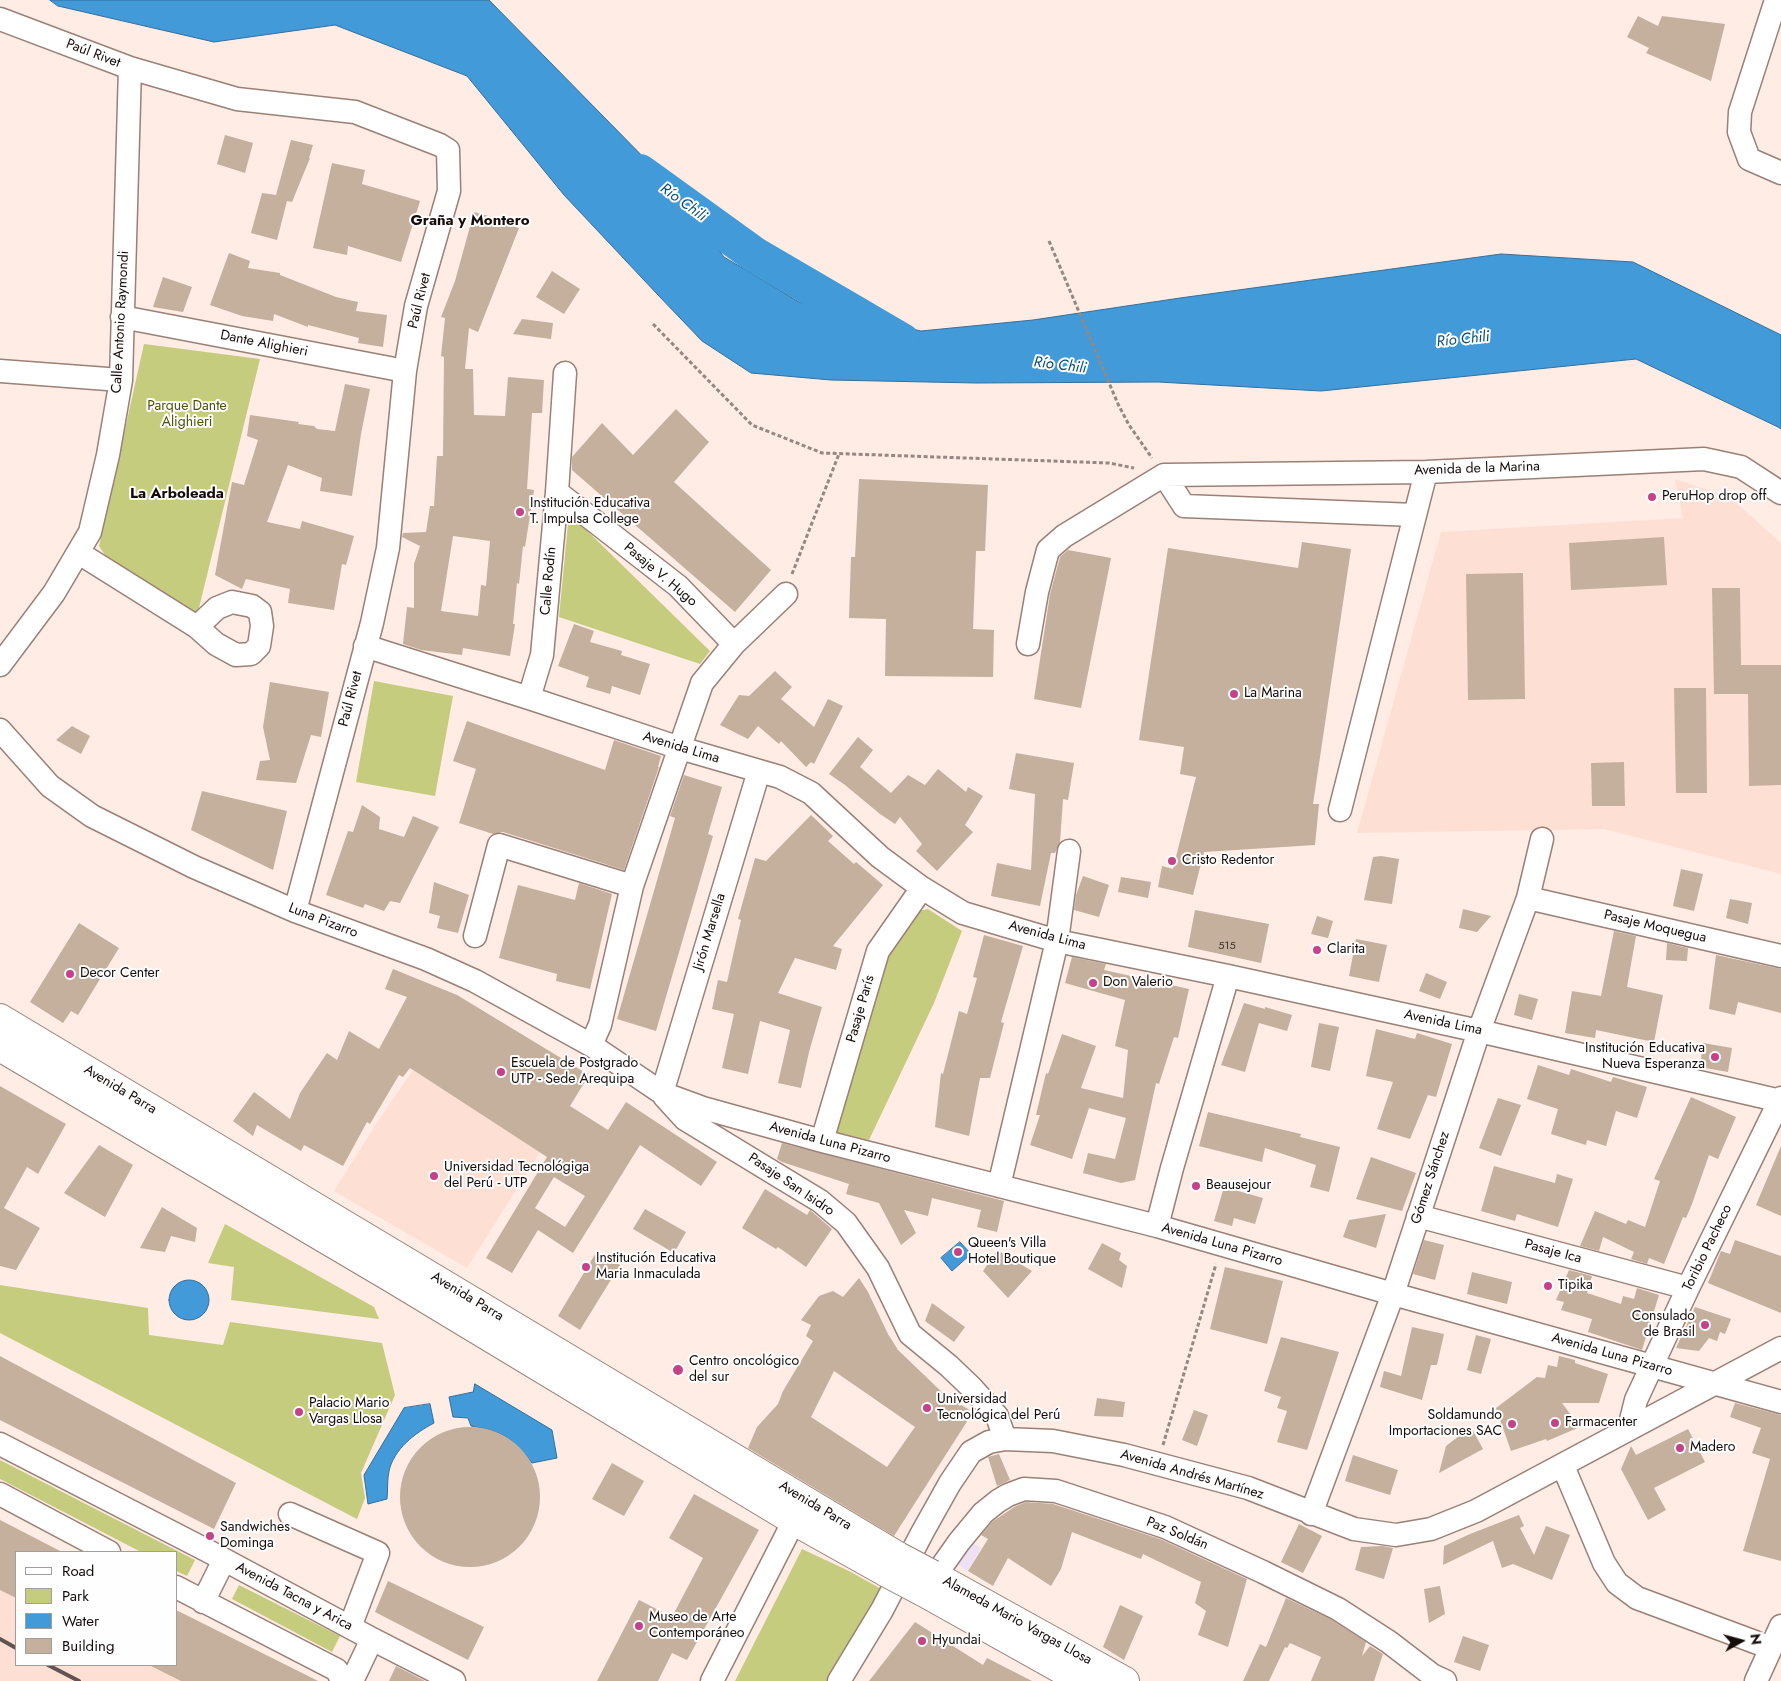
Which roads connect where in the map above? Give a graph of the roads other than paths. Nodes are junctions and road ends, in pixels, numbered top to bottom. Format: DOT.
graph roads {
  1 [pos="1776,0"];
  2 [pos="0,19"];
  3 [pos="130,68"];
  4 [pos="1781,172"];
  5 [pos="122,317"];
  6 [pos="0,370"];
  7 [pos="405,371"];
  8 [pos="565,373"];
  9 [pos="121,380"];
  10 [pos="1426,472"];
  11 [pos="1164,474"];
  12 [pos="558,492"];
  13 [pos="1781,493"];
  14 [pos="1415,515"];
  15 [pos="79,553"];
  16 [pos="788,586"];
  17 [pos="197,627"];
  18 [pos="734,644"];
  19 [pos="1028,644"];
  20 [pos="365,646"];
  21 [pos="0,665"];
  22 [pos="529,698"];
  23 [pos="0,730"];
  24 [pos="680,748"];
  25 [pos="759,771"];
  26 [pos="1340,810"];
  27 [pos="1542,839"];
  28 [pos="1069,851"];
  29 [pos="632,886"];
  30 [pos="922,888"];
  31 [pos="1528,898"];
  32 [pos="295,911"];
  33 [pos="475,936"];
  34 [pos="1056,941"];
  35 [pos="1781,956"];
  36 [pos="1228,976"];
  37 [pos="0,1018"];
  38 [pos="1479,1031"];
  39 [pos="591,1045"];
  40 [pos="0,1047"];
  41 [pos="662,1093"];
  42 [pos="1781,1100"];
  43 [pos="822,1141"];
  44 [pos="999,1186"];
  45 [pos="1418,1216"];
  46 [pos="1157,1226"];
  47 [pos="1688,1288"];
  48 [pos="1393,1294"];
  49 [pos="1781,1348"];
  50 [pos="1652,1366"];
  51 [pos="1716,1384"];
  52 [pos="1781,1402"];
  53 [pos="1629,1428"];
  54 [pos="1005,1440"];
  55 [pos="0,1444"];
  56 [pos="1563,1466"];
  57 [pos="0,1494"];
  58 [pos="799,1510"];
  59 [pos="290,1514"];
  60 [pos="1311,1514"];
  61 [pos="108,1551"];
  62 [pos="224,1560"];
  63 [pos="929,1584"];
  64 [pos="178,1589"];
  65 [pos="204,1602"];
  66 [pos="1781,1626"];
  67 [pos="350,1627"];
  68 [pos="372,1640"];
  69 [pos="1771,1648"];
  70 [pos="342,1681"];
  71 [pos="352,1681"];
  72 [pos="454,1681"];
  73 [pos="712,1681"];
  74 [pos="839,1681"];
  75 [pos="1082,1681"];
  76 [pos="1124,1681"];
  77 [pos="1445,1681"];
  78 [pos="1756,1681"];
  1 -- 4 [label="street"];
  2 -- 3 [label="street, Paúl Rivet"];
  3 -- 5 [label="street, Calle Antonio Raymondi"];
  3 -- 7 [label="street, Paúl Rivet"];
  5 -- 7 [label="street, Dante Alighieri"];
  5 -- 9 [label="street, Calle Antonio Raymondi"];
  6 -- 9 [label="street"];
  7 -- 20 [label="street, Paúl Rivet"];
  8 -- 12 [label="street, Calle Rodín"];
  9 -- 15 [label="street, Calle Antonio Raymondi"];
  10 -- 11 [label="street, Avenida de la Marina"];
  10 -- 13 [label="street, Avenida de la Marina"];
  10 -- 14 [label="street"];
  11 -- 14 [label="street"];
  11 -- 19 [label="street"];
  12 -- 18 [label="street, Pasaje V. Hugo"];
  12 -- 22 [label="street, Calle Rodín"];
  14 -- 26 [label="street"];
  15 -- 17 [label="street"];
  15 -- 21 [label="street, Calle Antonio Raymondi"];
  16 -- 18 [label="street"];
  18 -- 24 [label="street"];
  20 -- 22 [label="street, Avenida Lima"];
  20 -- 32 [label="street, Paúl Rivet"];
  22 -- 24 [label="street, Avenida Lima"];
  23 -- 32 [label="street, Luna Pizarro"];
  24 -- 25 [label="street, Avenida Lima"];
  24 -- 29 [label="street"];
  25 -- 30 [label="street, Avenida Lima"];
  25 -- 41 [label="street, Jirón Marsella"];
  27 -- 31 [label="street, Gómez Sánchez"];
  28 -- 34 [label="street"];
  29 -- 33 [label="street"];
  29 -- 39 [label="street"];
  30 -- 34 [label="street, Avenida Lima"];
  30 -- 43 [label="street, Pasaje París"];
  31 -- 35 [label="street, Pasaje Moquegua"];
  31 -- 38 [label="street, Gómez Sánchez"];
  32 -- 39 [label="street, Luna Pizarro"];
  34 -- 36 [label="street, Avenida Lima"];
  34 -- 44 [label="street"];
  36 -- 38 [label="street, Avenida Lima"];
  36 -- 46 [label="street"];
  37 -- 58 [label="main road, Avenida Parra"];
  38 -- 42 [label="street, Avenida Lima"];
  38 -- 45 [label="street, Gómez Sánchez"];
  39 -- 41 [label="street, Luna Pizarro"];
  40 -- 58 [label="main road, Avenida Parra"];
  41 -- 43 [label="street, Avenida Luna Pizarro"];
  41 -- 54 [label="street, Pasaje San Isidro"];
  42 -- 47 [label="street, Toribio Pacheco"];
  43 -- 44 [label="street, Avenida Luna Pizarro"];
  44 -- 46 [label="street, Avenida Luna Pizarro"];
  45 -- 47 [label="street, Pasaje Ica"];
  45 -- 48 [label="street, Gómez Sánchez"];
  46 -- 48 [label="street, Avenida Luna Pizarro"];
  47 -- 50 [label="street, Toribio Pacheco"];
  48 -- 50 [label="street, Avenida Luna Pizarro"];
  48 -- 60 [label="street, Gómez Sánchez"];
  49 -- 51 [label="street, Avenida Andrés Martínez"];
  50 -- 51 [label="street, Avenida Luna Pizarro"];
  50 -- 53 [label="street, Toribio Pacheco"];
  51 -- 52 [label="street, Avenida Luna Pizarro"];
  51 -- 53 [label="street, Avenida Andrés Martínez"];
  53 -- 56 [label="street, Avenida Andrés Martínez"];
  54 -- 60 [label="street, Avenida Andrés Martínez"];
  54 -- 74 [label="street, Avenida Andrés Martínez"];
  55 -- 62 [label="street, Avenida Tacna y Arica"];
  56 -- 60 [label="street, Avenida Andrés Martínez"];
  56 -- 69 [label="street"];
  57 -- 61 [label="street"];
  58 -- 63 [label="main road, Avenida Parra, bridge"];
  58 -- 73 [label="street"];
  59 -- 67 [label="street"];
  62 -- 65 [label="street"];
  62 -- 67 [label="street, Avenida Tacna y Arica"];
  63 -- 75 [label="main road, Alameda Mario Vargas Llosa"];
  63 -- 76 [label="main road, Alameda Mario Vargas Llosa"];
  63 -- 77 [label="street, Paz Soldán"];
  64 -- 65 [label="street"];
  65 -- 70 [label="street"];
  66 -- 69 [label="street"];
  67 -- 68 [label="street, Avenida Tacna y Arica"];
  68 -- 71 [label="street"];
  68 -- 72 [label="street, Avenida Tacna y Arica"];
  69 -- 78 [label="street"];
}
